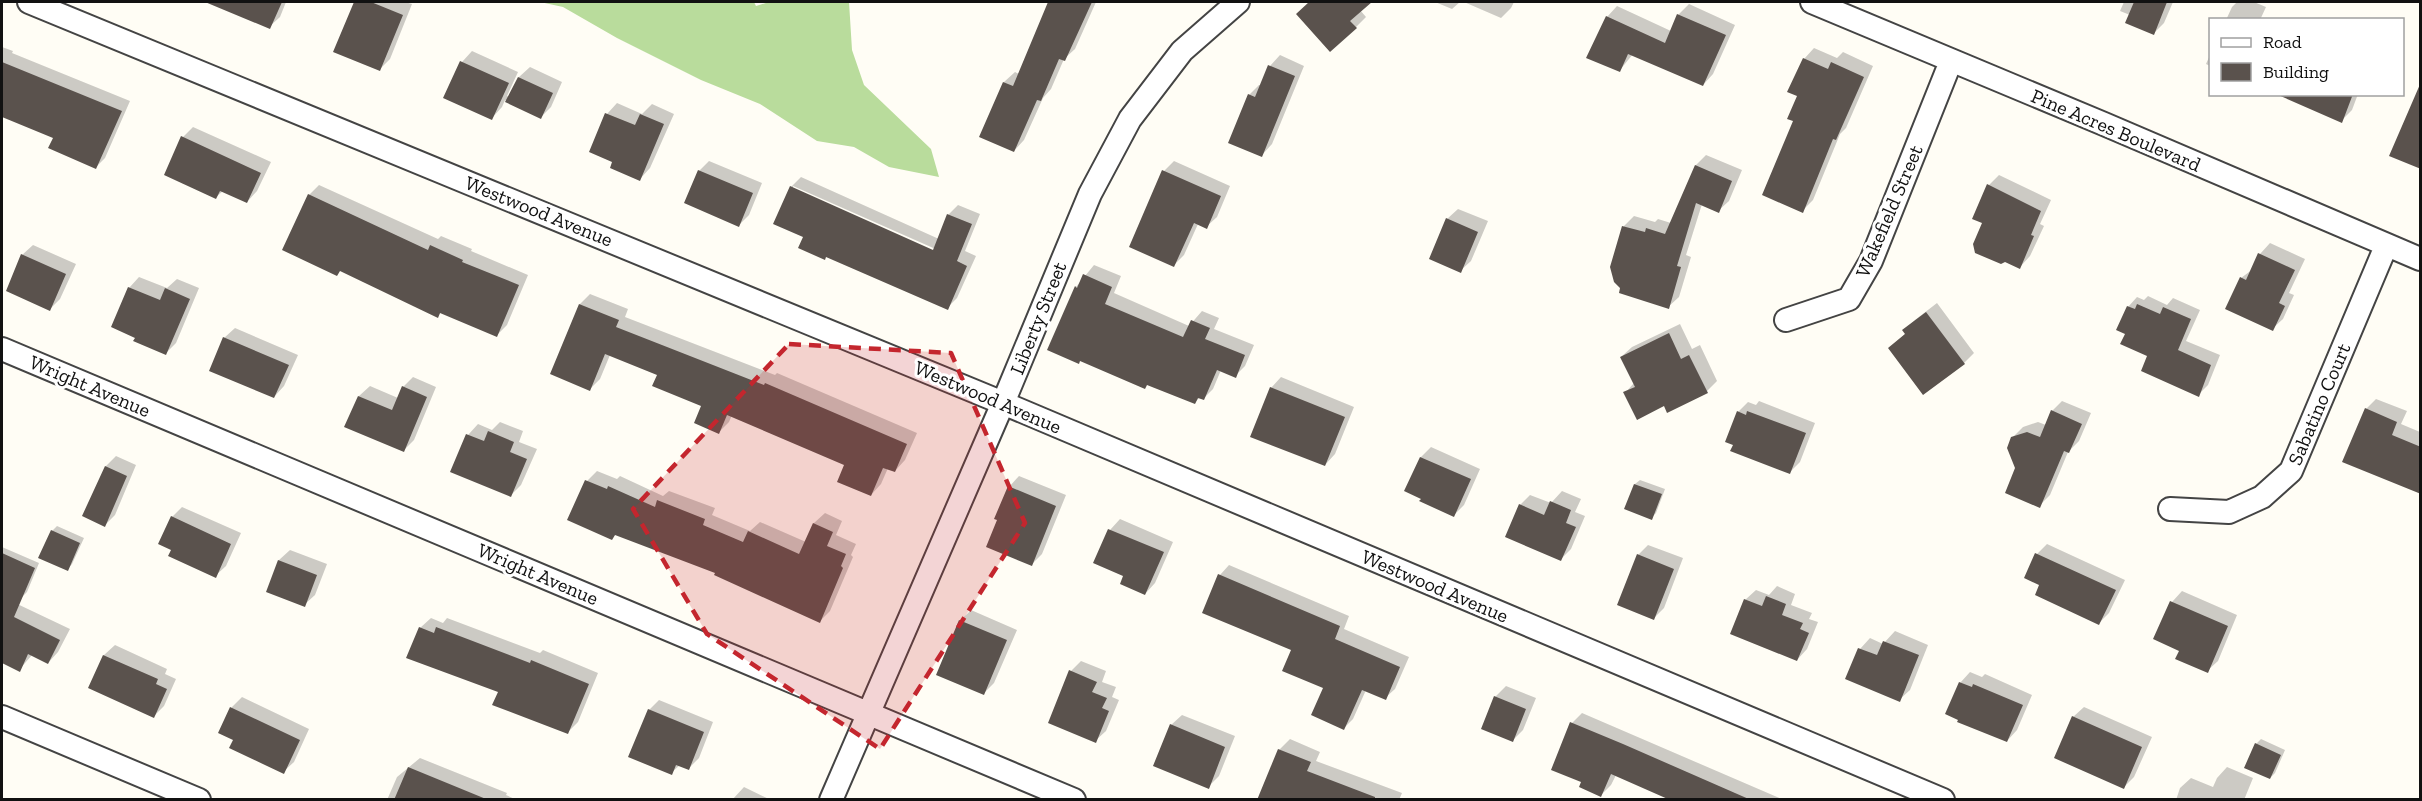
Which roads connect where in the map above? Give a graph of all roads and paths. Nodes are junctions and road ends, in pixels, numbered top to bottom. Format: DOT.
graph roads {
  1 [pos="29,2"];
  2 [pos="1238,2"];
  3 [pos="1812,2"];
  4 [pos="1951,61"];
  5 [pos="2386,246"];
  6 [pos="2421,260"];
  7 [pos="1786,320"];
  8 [pos="2,349"];
  9 [pos="1004,403"];
  10 [pos="2170,509"];
  11 [pos="868,712"];
  12 [pos="2,717"];
  13 [pos="199,800"];
  14 [pos="831,800"];
  15 [pos="1074,800"];
  16 [pos="1943,800"];
  1 -- 9 [label="street, Westwood Avenue"];
  2 -- 9 [label="street, Liberty Street"];
  3 -- 4 [label="street, Pine Acres Boulevard"];
  4 -- 5 [label="street, Pine Acres Boulevard"];
  4 -- 7 [label="street, Wakefield Street"];
  5 -- 6 [label="street, Pine Acres Boulevard"];
  5 -- 10 [label="street, Sabatino Court"];
  8 -- 11 [label="street, Wright Avenue"];
  9 -- 11 [label="street, Liberty Street"];
  9 -- 16 [label="street, Westwood Avenue"];
  11 -- 14 [label="street, Liberty Street"];
  11 -- 15 [label="street, Wright Avenue"];
  12 -- 13 [label="street"];
}
